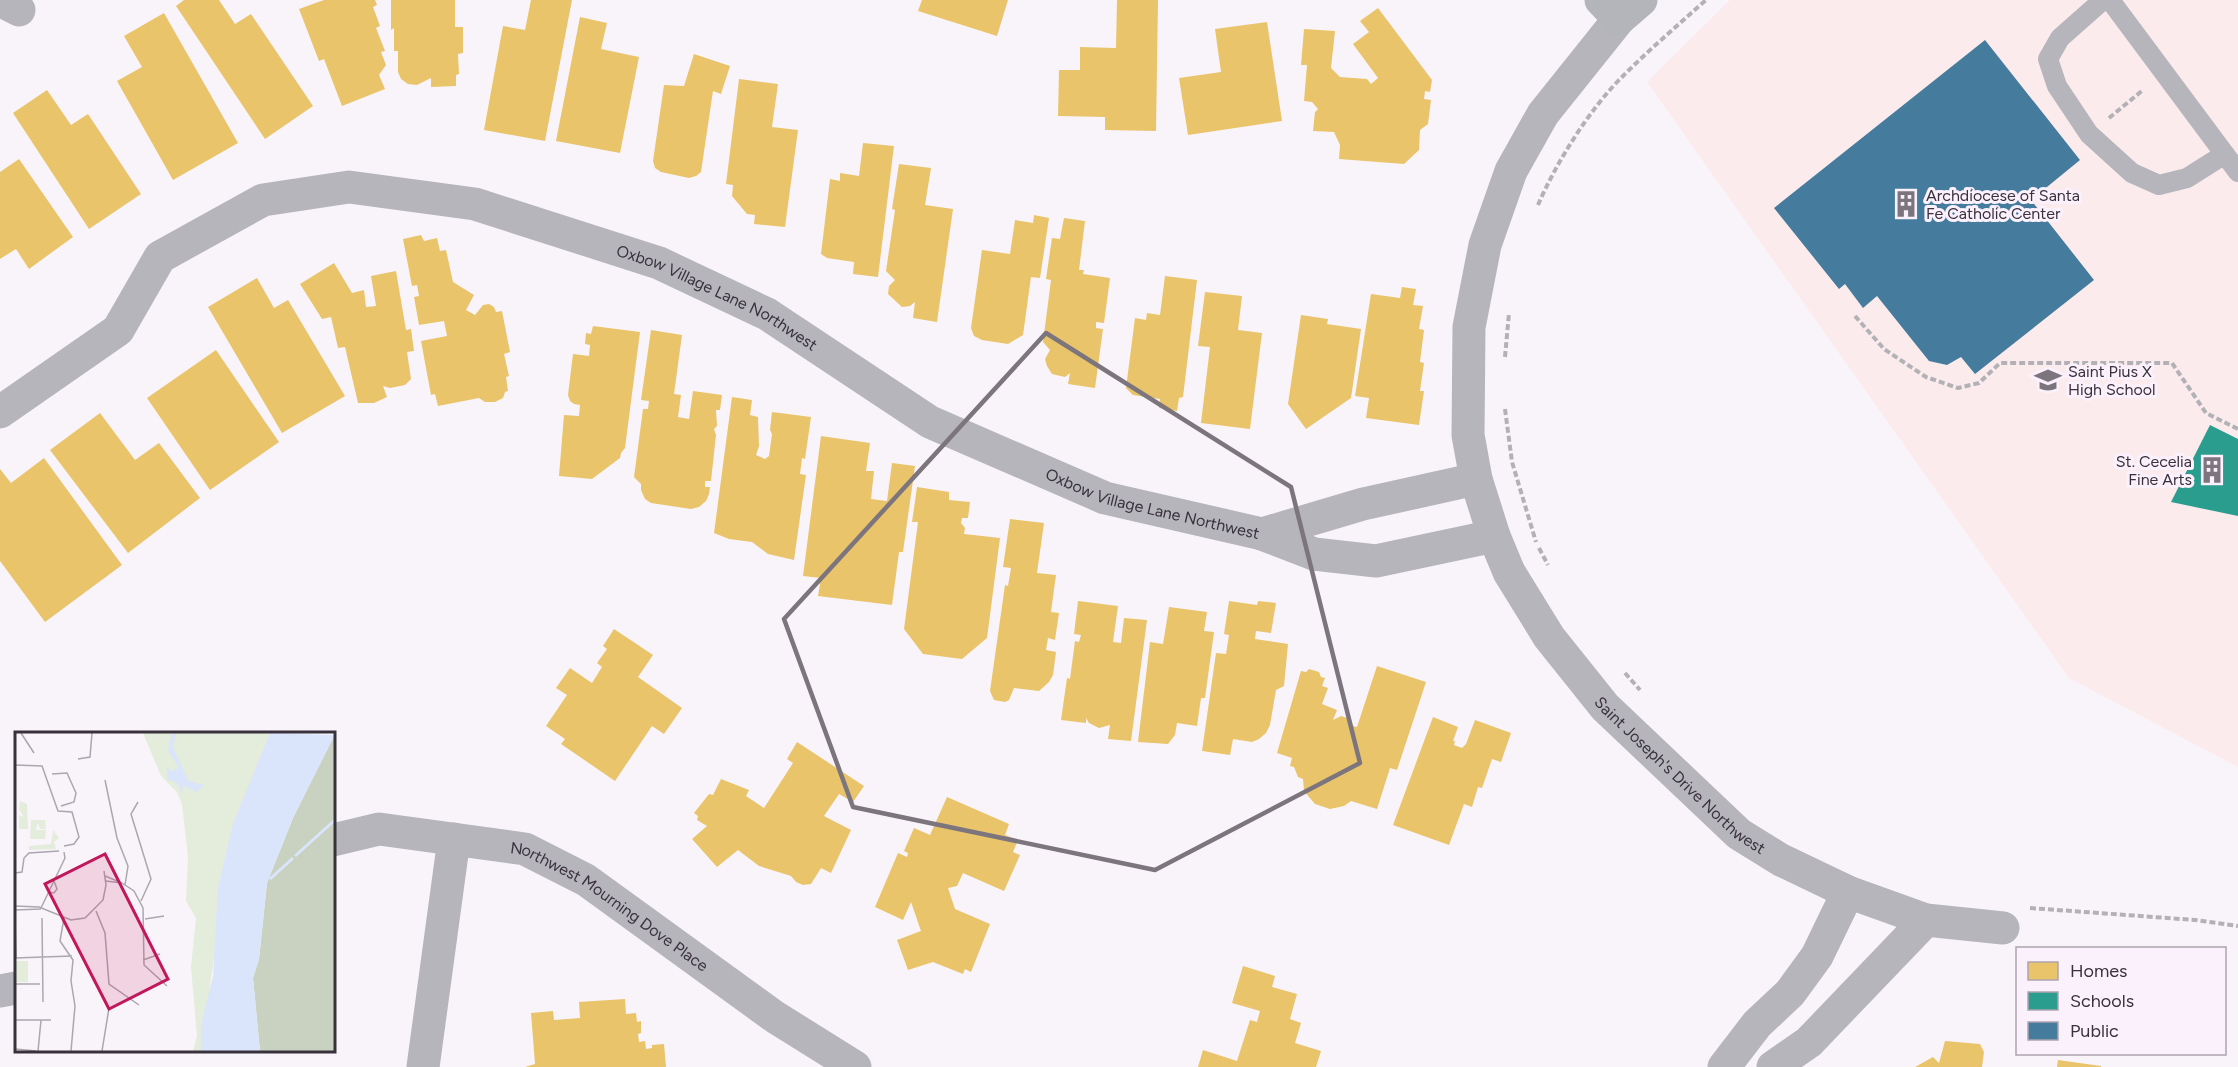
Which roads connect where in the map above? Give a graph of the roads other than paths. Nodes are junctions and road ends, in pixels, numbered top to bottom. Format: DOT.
graph roads {
  1 [pos="2103,0"];
  2 [pos="2110,0"];
  3 [pos="1621,6"];
  4 [pos="2224,154"];
  5 [pos="2238,172"];
  6 [pos="0,412"];
  7 [pos="1476,479"];
  8 [pos="1262,534"];
  9 [pos="1494,536"];
  10 [pos="454,839"];
  11 [pos="334,840"];
  12 [pos="1848,892"];
  13 [pos="2013,918"];
  14 [pos="1926,920"];
  15 [pos="15,988"];
  16 [pos="0,991"];
  17 [pos="423,1067"];
  18 [pos="855,1067"];
  19 [pos="1724,1067"];
  20 [pos="1773,1067"];
  1 -- 4 [label="lane"];
  2 -- 4 [label="lane"];
  3 -- 7 [label="street, Saint Joseph's Drive Northwest"];
  4 -- 5 [label="lane"];
  6 -- 8 [label="street, Oxbow Village Lane Northwest"];
  7 -- 8 [label="street, Oxbow Village Lane Northwest"];
  7 -- 9 [label="street, Saint Joseph's Drive Northwest"];
  8 -- 9 [label="street"];
  9 -- 12 [label="street, Saint Joseph's Drive Northwest"];
  10 -- 11 [label="street, Northwest Mourning Dove Place"];
  10 -- 17 [label="street"];
  10 -- 18 [label="street, Northwest Mourning Dove Place"];
  12 -- 14 [label="street, Saint Joseph's Drive Northwest"];
  12 -- 19 [label="street"];
  13 -- 14 [label="street, Saint Joseph's Drive Northwest"];
  14 -- 20 [label="street"];
  15 -- 16 [label="street"];
}
